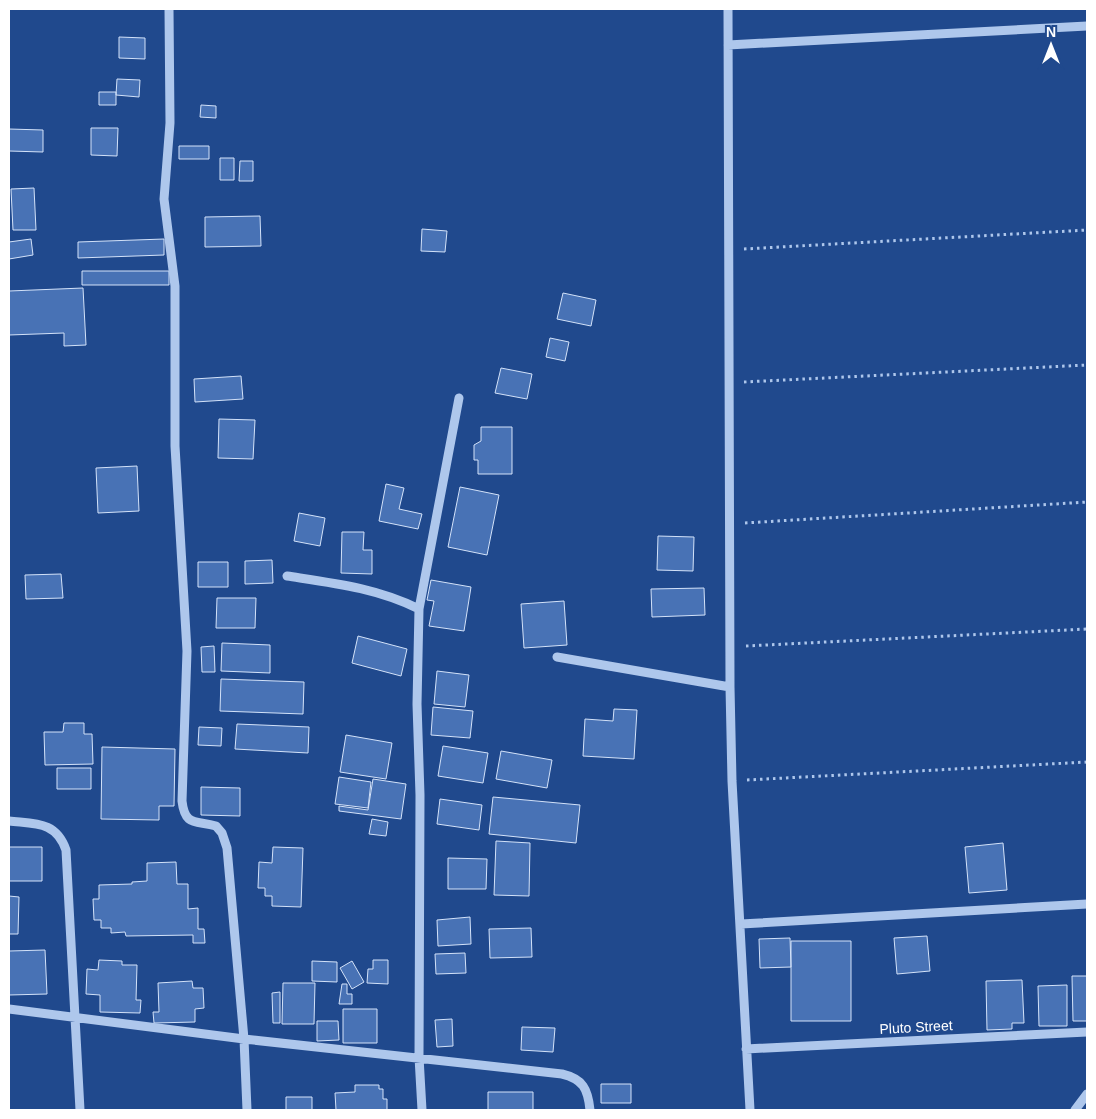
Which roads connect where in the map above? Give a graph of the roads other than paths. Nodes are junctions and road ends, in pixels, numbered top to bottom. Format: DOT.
graph roads {
  1 [pos="169,9"];
  2 [pos="728,9"];
  3 [pos="1087,26"];
  4 [pos="728,45"];
  5 [pos="459,398"];
  6 [pos="287,576"];
  7 [pos="419,609"];
  8 [pos="557,657"];
  9 [pos="730,687"];
  10 [pos="9,821"];
  11 [pos="1087,904"];
  12 [pos="741,924"];
  13 [pos="9,1009"];
  14 [pos="74,1016"];
  15 [pos="1087,1032"];
  16 [pos="244,1039"];
  17 [pos="746,1049"];
  18 [pos="419,1057"];
  19 [pos="1087,1094"];
  20 [pos="80,1110"];
  21 [pos="247,1110"];
  22 [pos="422,1110"];
  23 [pos="590,1110"];
  24 [pos="750,1110"];
  25 [pos="1074,1110"];
  1 -- 16 [label="street"];
  2 -- 4 [label="street"];
  3 -- 4 [label="street"];
  4 -- 9 [label="street"];
  5 -- 7 [label="street"];
  6 -- 7 [label="street"];
  7 -- 18 [label="street"];
  8 -- 9 [label="street"];
  9 -- 12 [label="street"];
  10 -- 14 [label="street"];
  11 -- 12 [label="street"];
  12 -- 17 [label="street"];
  13 -- 14 [label="street"];
  14 -- 16 [label="street"];
  14 -- 20 [label="street"];
  15 -- 17 [label="street, Pluto Street"];
  16 -- 18 [label="street"];
  16 -- 21 [label="street"];
  17 -- 24 [label="street"];
  18 -- 22 [label="street"];
  18 -- 23 [label="street"];
  19 -- 25 [label="street"];
}
